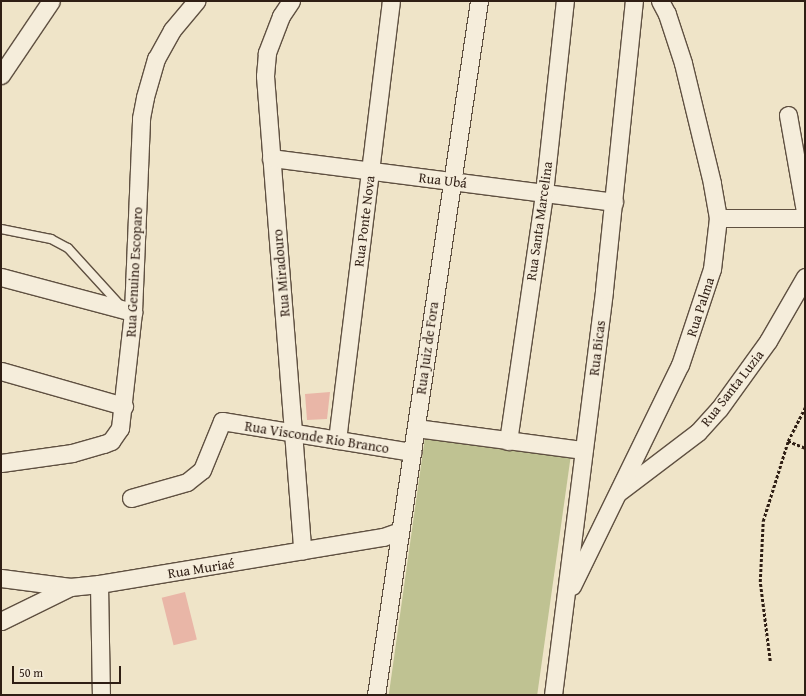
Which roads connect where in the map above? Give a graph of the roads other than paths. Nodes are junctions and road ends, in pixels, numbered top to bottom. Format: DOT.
graph roads {
  1 [pos="51,1"];
  2 [pos="196,1"];
  3 [pos="291,1"];
  4 [pos="391,1"];
  5 [pos="479,1"];
  6 [pos="566,1"];
  7 [pos="634,1"];
  8 [pos="660,1"];
  9 [pos="1,75"];
  10 [pos="788,115"];
  11 [pos="272,158"];
  12 [pos="370,171"];
  13 [pos="452,182"];
  14 [pos="544,193"];
  15 [pos="614,202"];
  16 [pos="805,211"];
  17 [pos="718,218"];
  18 [pos="805,218"];
  19 [pos="1,229"];
  20 [pos="1,277"];
  21 [pos="805,277"];
  22 [pos="128,310"];
  23 [pos="1,371"];
  24 [pos="124,406"];
  25 [pos="416,428"];
  26 [pos="294,434"];
  27 [pos="337,440"];
  28 [pos="508,441"];
  29 [pos="584,450"];
  30 [pos="412,452"];
  31 [pos="1,463"];
  32 [pos="617,493"];
  33 [pos="131,498"];
  34 [pos="400,531"];
  35 [pos="302,551"];
  36 [pos="1,578"];
  37 [pos="99,584"];
  38 [pos="70,587"];
  39 [pos="567,595"];
  40 [pos="1,621"];
  41 [pos="101,695"];
  42 [pos="376,695"];
  43 [pos="553,695"];
  1 -- 9 [label="street"];
  2 -- 22 [label="street, Rua Genuino Escoparo"];
  3 -- 11 [label="street, Rua Miradouro"];
  4 -- 12 [label="street, Rua Ponte Nova"];
  5 -- 13 [label="street, Rua Juiz de Fora"];
  6 -- 14 [label="street, Rua Santa Marcelina"];
  7 -- 15 [label="street, Rua Bicas"];
  8 -- 17 [label="street, Rua Palma"];
  10 -- 16 [label="street"];
  11 -- 12 [label="street, Rua Ubá"];
  11 -- 26 [label="street, Rua Miradouro"];
  12 -- 13 [label="street, Rua Ubá"];
  12 -- 27 [label="street, Rua Ponte Nova"];
  13 -- 14 [label="street, Rua Ubá"];
  13 -- 25 [label="street, Rua Juiz de Fora"];
  14 -- 15 [label="street, Rua Ubá"];
  14 -- 28 [label="street, Rua Santa Marcelina"];
  15 -- 29 [label="street, Rua Bicas"];
  17 -- 18 [label="street"];
  17 -- 32 [label="street, Rua Palma"];
  19 -- 22 [label="lane"];
  20 -- 22 [label="street"];
  21 -- 32 [label="street, Rua Santa Luzia"];
  22 -- 24 [label="street, Rua Genuino Escoparo"];
  23 -- 24 [label="street"];
  24 -- 31 [label="street, Rua Genuino Escoparo"];
  25 -- 28 [label="street"];
  25 -- 30 [label="street, Rua Juiz de Fora"];
  26 -- 27 [label="street, Rua Visconde Rio Branco"];
  26 -- 33 [label="street, Rua Visconde Rio Branco"];
  26 -- 35 [label="street, Rua Miradouro"];
  27 -- 30 [label="street, Rua Visconde Rio Branco"];
  28 -- 29 [label="street"];
  29 -- 39 [label="street, Rua Bicas"];
  30 -- 34 [label="street, Rua Juiz de Fora"];
  32 -- 39 [label="street, Rua Palma"];
  34 -- 35 [label="street, Rua Muriaé"];
  34 -- 42 [label="street, Rua Juiz de Fora"];
  35 -- 37 [label="street, Rua Muriaé"];
  36 -- 38 [label="street, Rua Muriaé"];
  37 -- 38 [label="street, Rua Muriaé"];
  37 -- 41 [label="street"];
  38 -- 40 [label="street"];
  39 -- 43 [label="street, Rua Bicas"];
}
